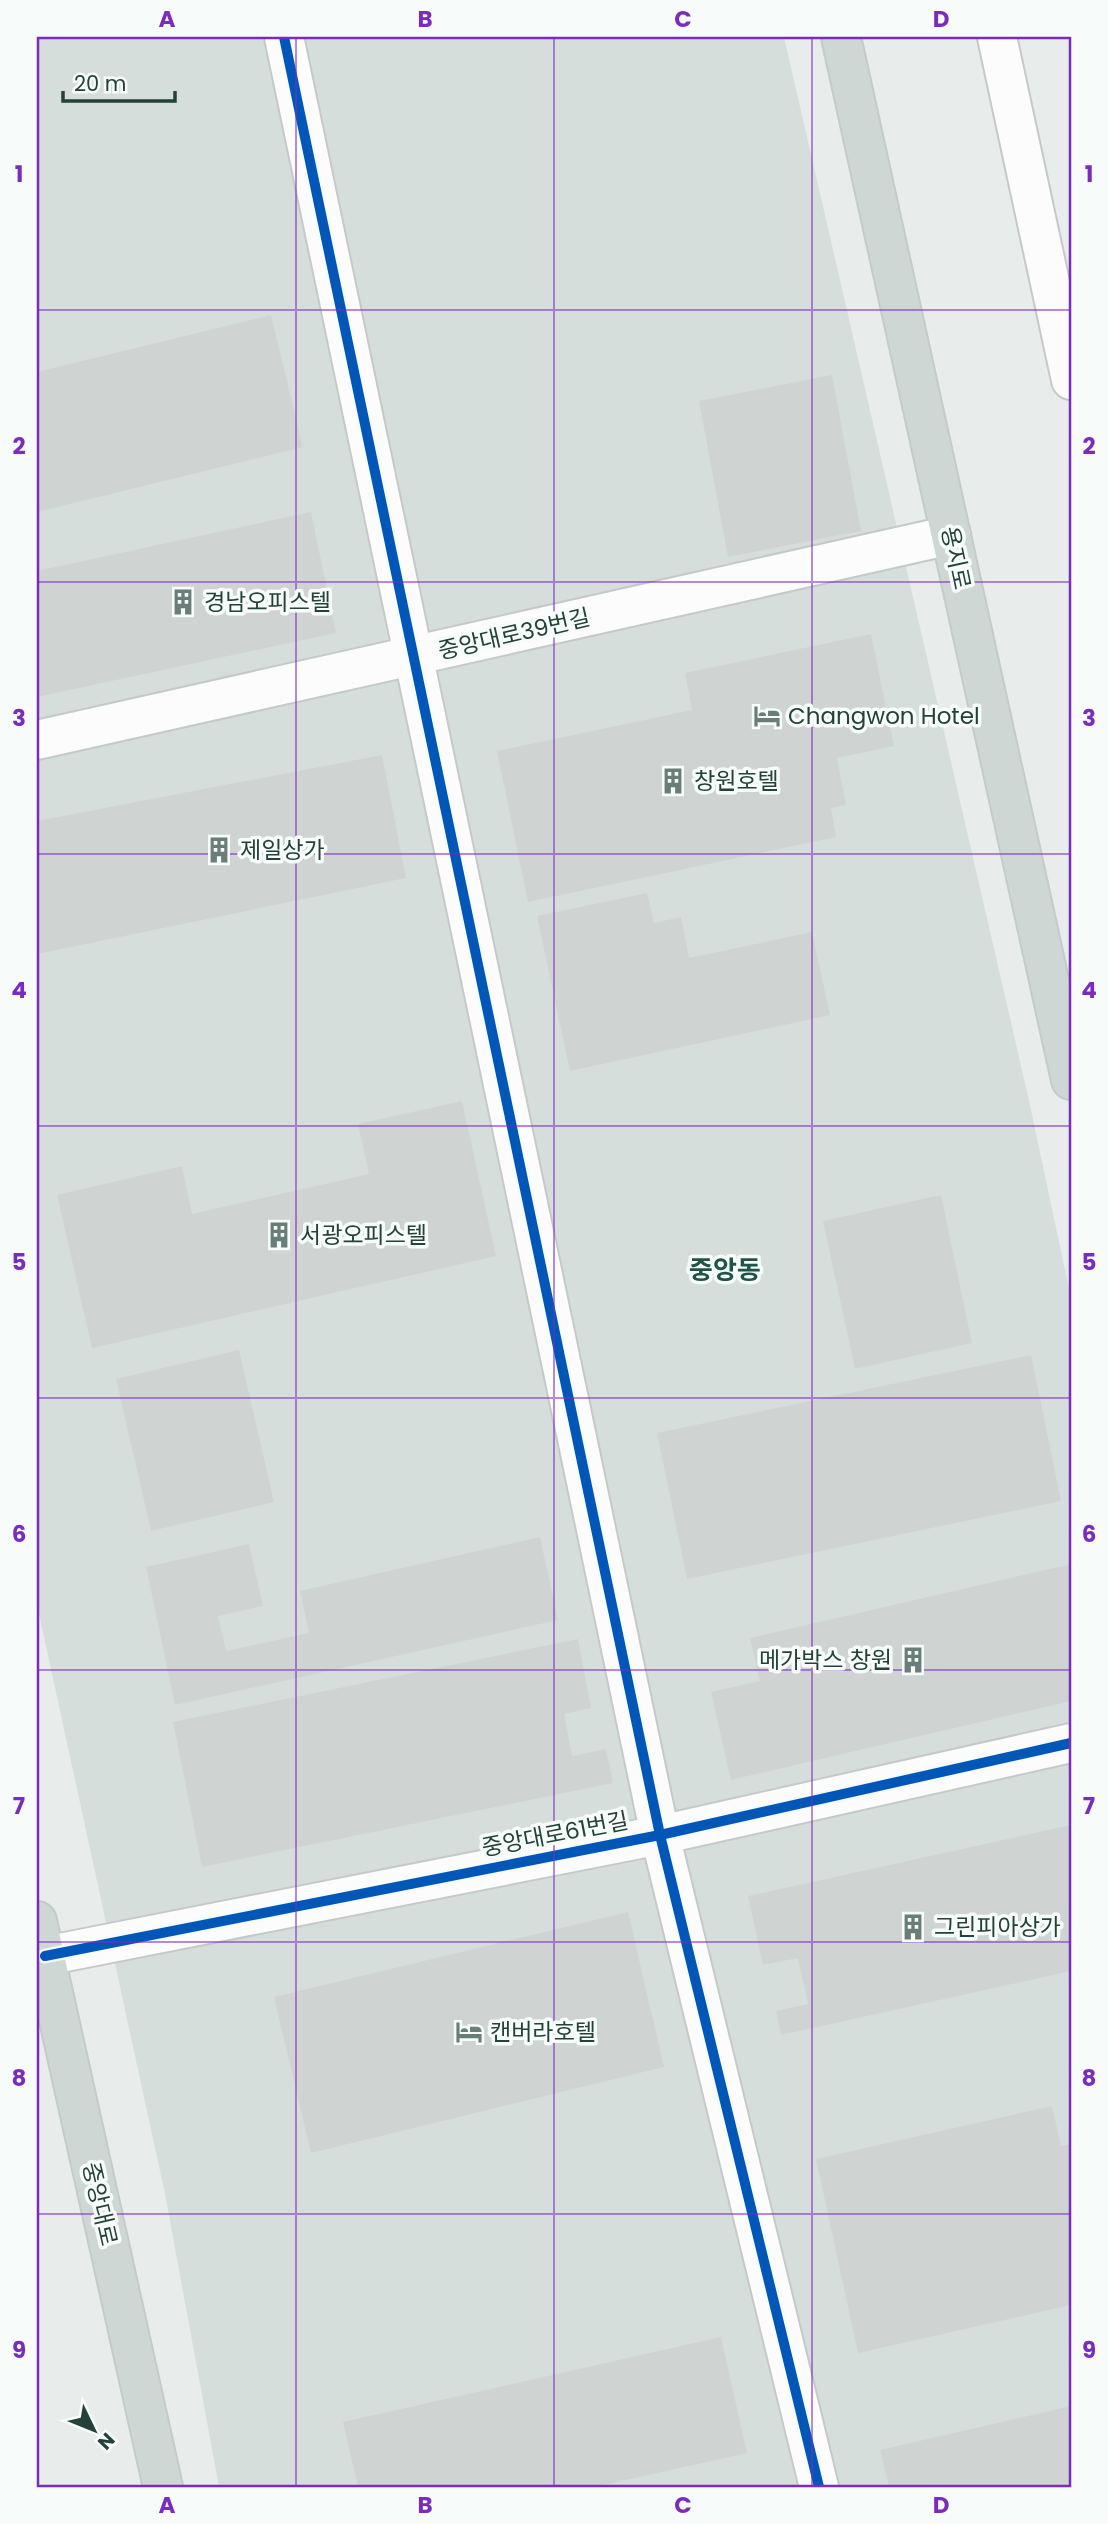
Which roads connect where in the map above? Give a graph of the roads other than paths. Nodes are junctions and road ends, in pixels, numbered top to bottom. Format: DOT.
graph roads {
  1 [pos="284,37"];
  2 [pos="841,37"];
  3 [pos="998,37"];
  4 [pos="1055,225"];
  5 [pos="1071,380"];
  6 [pos="951,535"];
  7 [pos="414,657"];
  8 [pos="37,740"];
  9 [pos="1064,1011"];
  10 [pos="1071,1080"];
  11 [pos="1071,1743"];
  12 [pos="660,1835"];
  13 [pos="41,1938"];
  14 [pos="163,2487"];
  15 [pos="819,2487"];
  1 -- 7 [label="street"];
  2 -- 6 [label="main road, 용지로"];
  3 -- 4 [label="street"];
  4 -- 5 [label="street"];
  6 -- 7 [label="street, 중앙대로39번길"];
  6 -- 9 [label="main road, 용지로"];
  7 -- 8 [label="street, 중앙대로39번길"];
  7 -- 12 [label="street"];
  9 -- 10 [label="main road, 용지로"];
  11 -- 12 [label="street, 중앙대로61번길"];
  12 -- 13 [label="street, 중앙대로61번길"];
  12 -- 15 [label="street"];
  13 -- 14 [label="main road, 중앙대로"];
}
